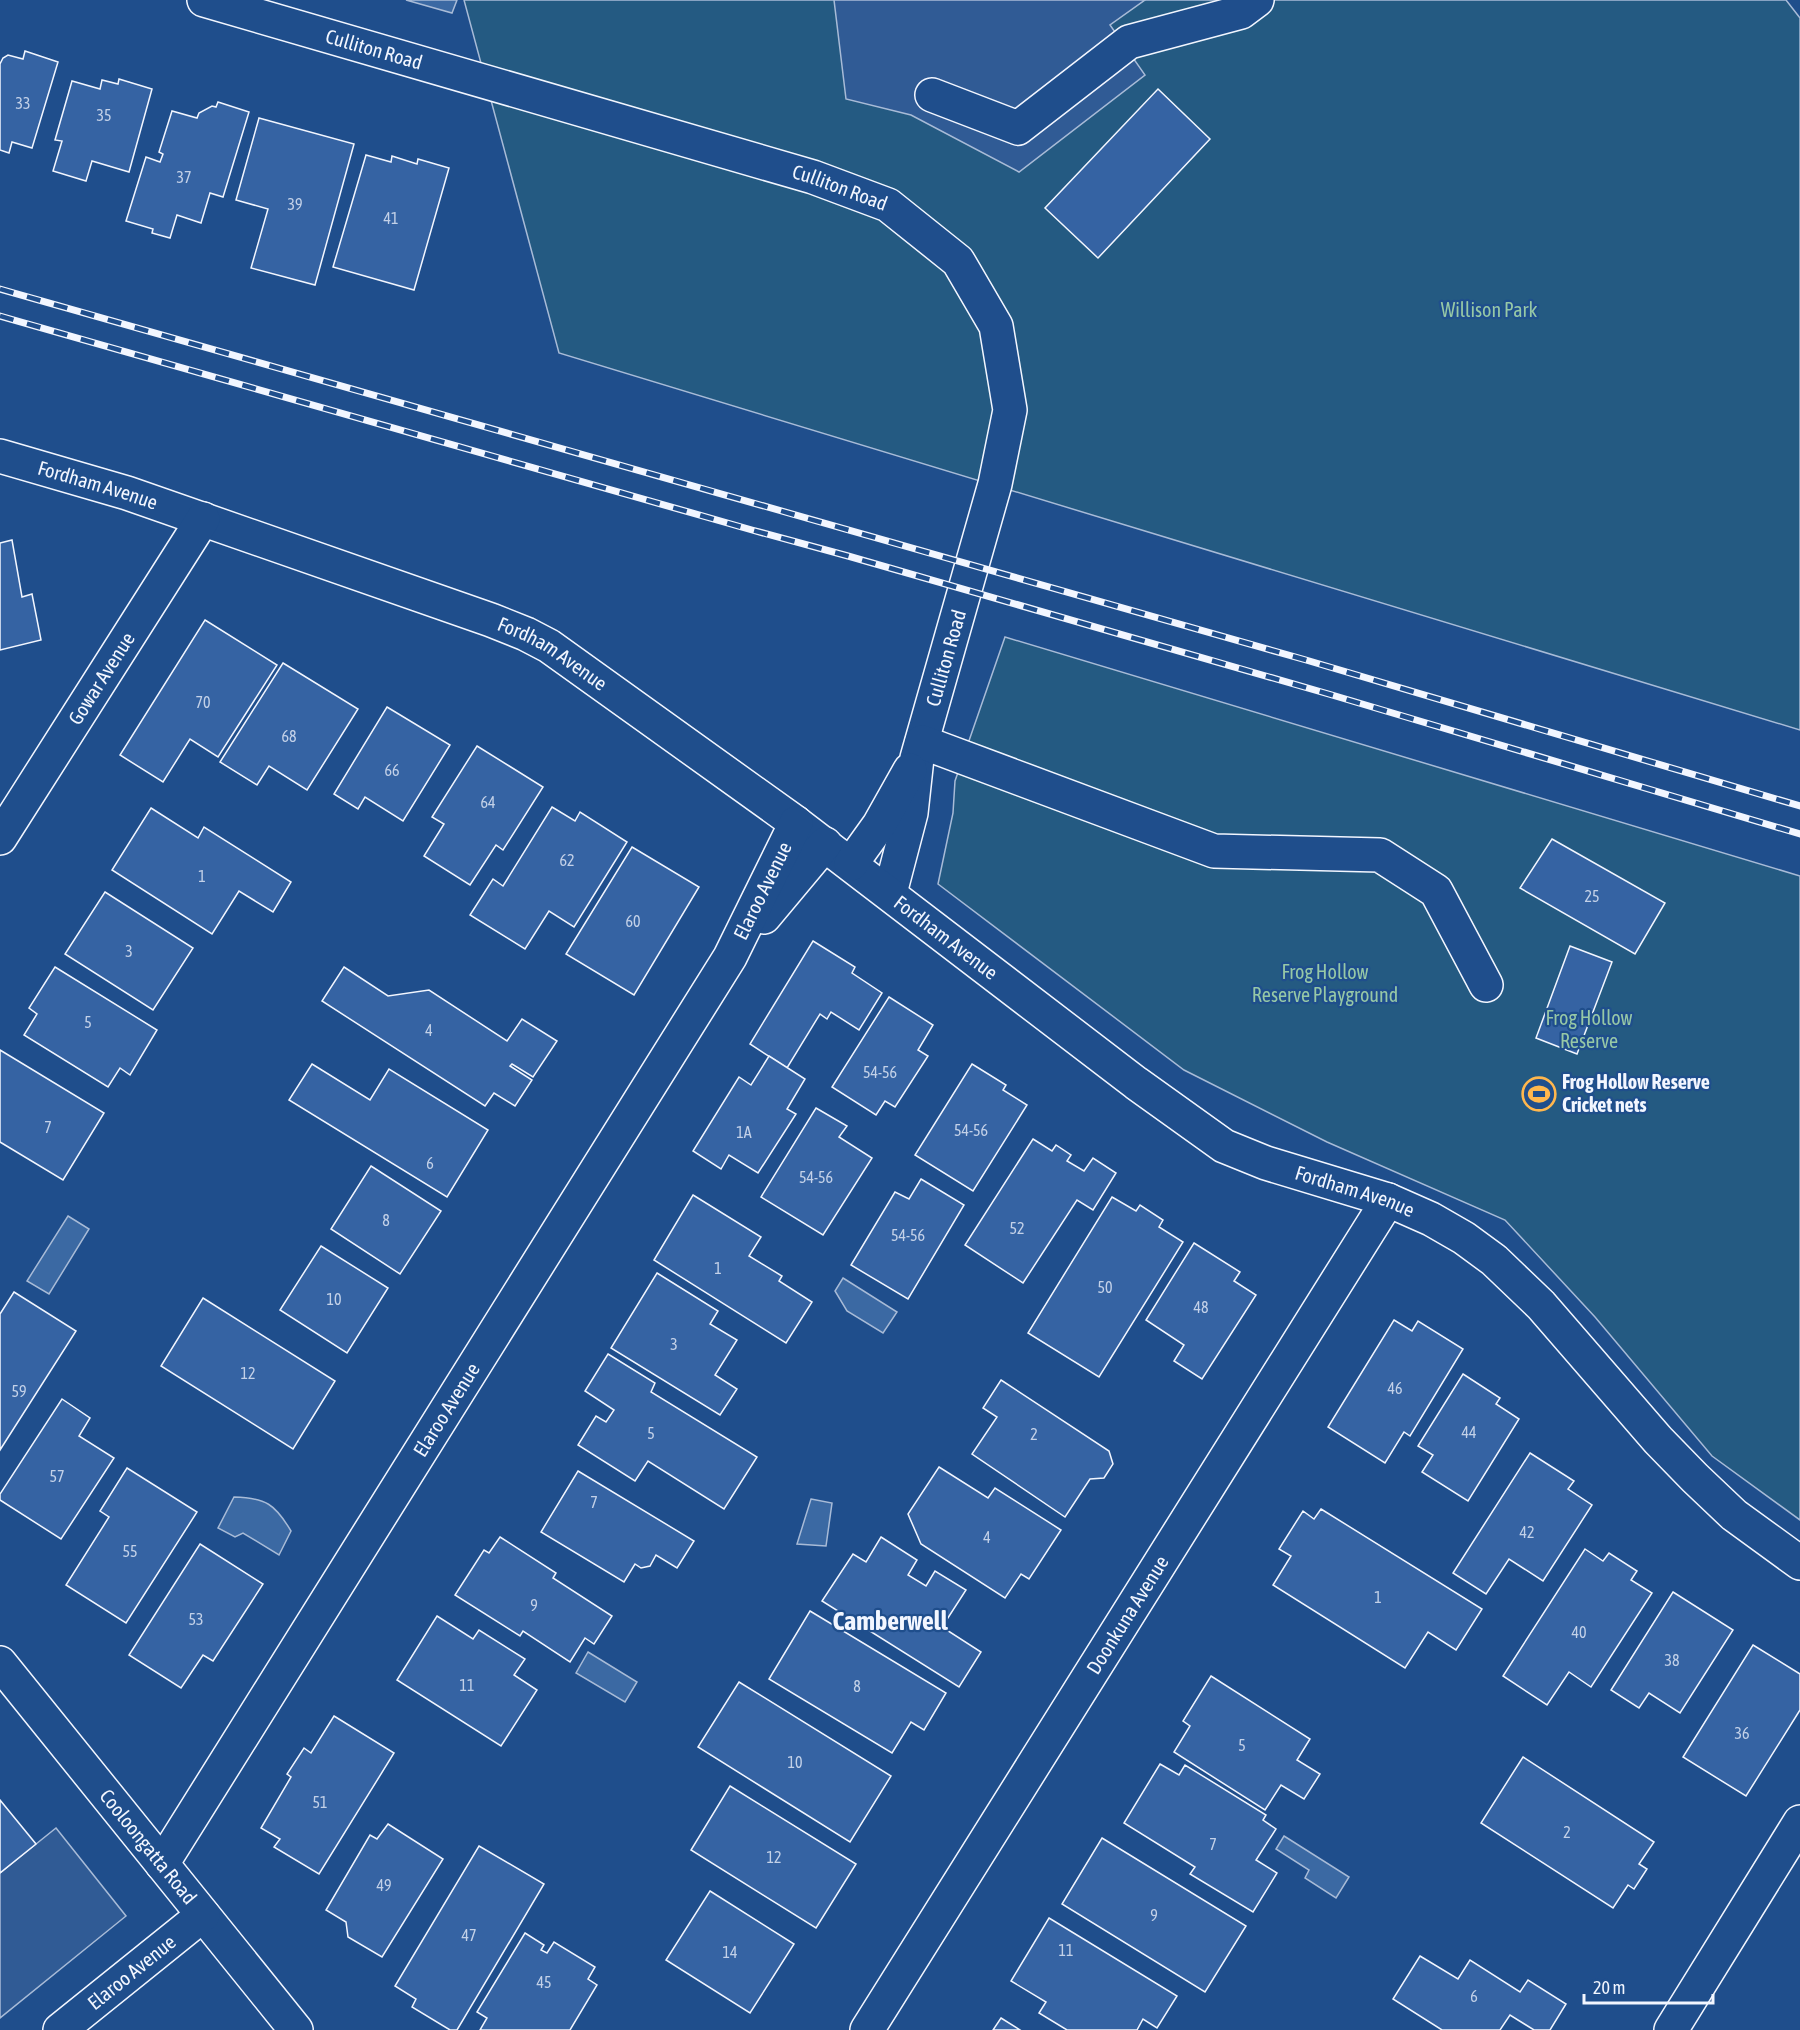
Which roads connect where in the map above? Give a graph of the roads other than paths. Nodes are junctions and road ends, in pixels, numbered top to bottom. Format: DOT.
graph roads {
  1 [pos="204,0"];
  2 [pos="1257,0"];
  3 [pos="933,94"];
  4 [pos="0,456"];
  5 [pos="203,519"];
  6 [pos="920,750"];
  7 [pos="796,823"];
  8 [pos="0,838"];
  9 [pos="825,844"];
  10 [pos="851,864"];
  11 [pos="890,893"];
  12 [pos="730,957"];
  13 [pos="1486,985"];
  14 [pos="1388,1200"];
  15 [pos="1800,1563"];
  16 [pos="0,1664"];
  17 [pos="1800,1822"];
  18 [pos="162,1864"];
  19 [pos="203,1915"];
  20 [pos="60,2030"];
  21 [pos="296,2030"];
  22 [pos="867,2030"];
  23 [pos="1671,2030"];
  1 -- 6 [label="street, Culliton Road"];
  2 -- 3 [label="street"];
  4 -- 5 [label="street, Fordham Avenue"];
  5 -- 7 [label="street, Fordham Avenue"];
  5 -- 8 [label="street, Gowar Avenue"];
  6 -- 10 [label="street, Culliton Road"];
  6 -- 11 [label="street, Culliton Road"];
  6 -- 13 [label="street"];
  7 -- 9 [label="street, Fordham Avenue"];
  7 -- 12 [label="street, Elaroo Avenue"];
  9 -- 10 [label="street, Fordham Avenue"];
  9 -- 12 [label="street, Elaroo Avenue"];
  10 -- 11 [label="street, Fordham Avenue"];
  11 -- 14 [label="street, Fordham Avenue"];
  12 -- 18 [label="street, Elaroo Avenue"];
  14 -- 15 [label="street, Fordham Avenue"];
  14 -- 22 [label="street, Doonkuna Avenue"];
  16 -- 18 [label="street, Cooloongatta Road"];
  17 -- 23 [label="street"];
  18 -- 19 [label="street, Cooloongatta Road"];
  19 -- 20 [label="street, Elaroo Avenue"];
  19 -- 21 [label="street, Cooloongatta Road"];
}
